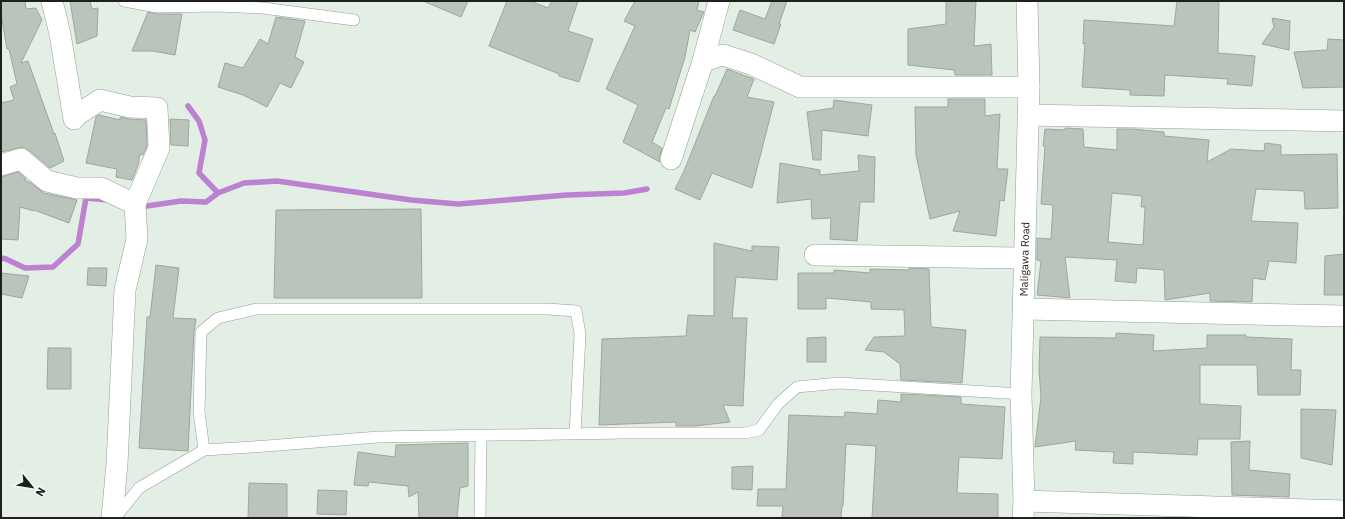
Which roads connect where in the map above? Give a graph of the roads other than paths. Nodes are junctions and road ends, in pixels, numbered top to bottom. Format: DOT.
graph roads {
  1 [pos="52,1"];
  2 [pos="124,1"];
  3 [pos="719,1"];
  4 [pos="1028,1"];
  5 [pos="354,20"];
  6 [pos="702,61"];
  7 [pos="1028,87"];
  8 [pos="1028,115"];
  9 [pos="1344,121"];
  10 [pos="672,159"];
  11 [pos="1,165"];
  12 [pos="135,204"];
  13 [pos="815,255"];
  14 [pos="1024,258"];
  15 [pos="1024,309"];
  16 [pos="1344,316"];
  17 [pos="1021,394"];
  18 [pos="575,434"];
  19 [pos="481,436"];
  20 [pos="204,450"];
  21 [pos="1024,510"];
  22 [pos="1344,511"];
  23 [pos="113,518"];
  24 [pos="480,518"];
  1 -- 12 [label="street"];
  2 -- 5 [label="lane"];
  3 -- 6 [label="street"];
  4 -- 7 [label="street, Maligawa Road"];
  6 -- 7 [label="street"];
  6 -- 10 [label="street"];
  7 -- 8 [label="street, Maligawa Road"];
  8 -- 9 [label="street"];
  8 -- 14 [label="street, Maligawa Road"];
  11 -- 12 [label="street"];
  12 -- 23 [label="street"];
  13 -- 14 [label="street"];
  14 -- 15 [label="street, Maligawa Road"];
  15 -- 16 [label="street"];
  15 -- 17 [label="street, Maligawa Road"];
  17 -- 18 [label="lane"];
  17 -- 21 [label="street, Maligawa Road"];
  18 -- 19 [label="lane"];
  18 -- 20 [label="lane"];
  19 -- 20 [label="lane"];
  19 -- 24 [label="lane"];
  20 -- 23 [label="lane"];
  21 -- 22 [label="street"];
}
